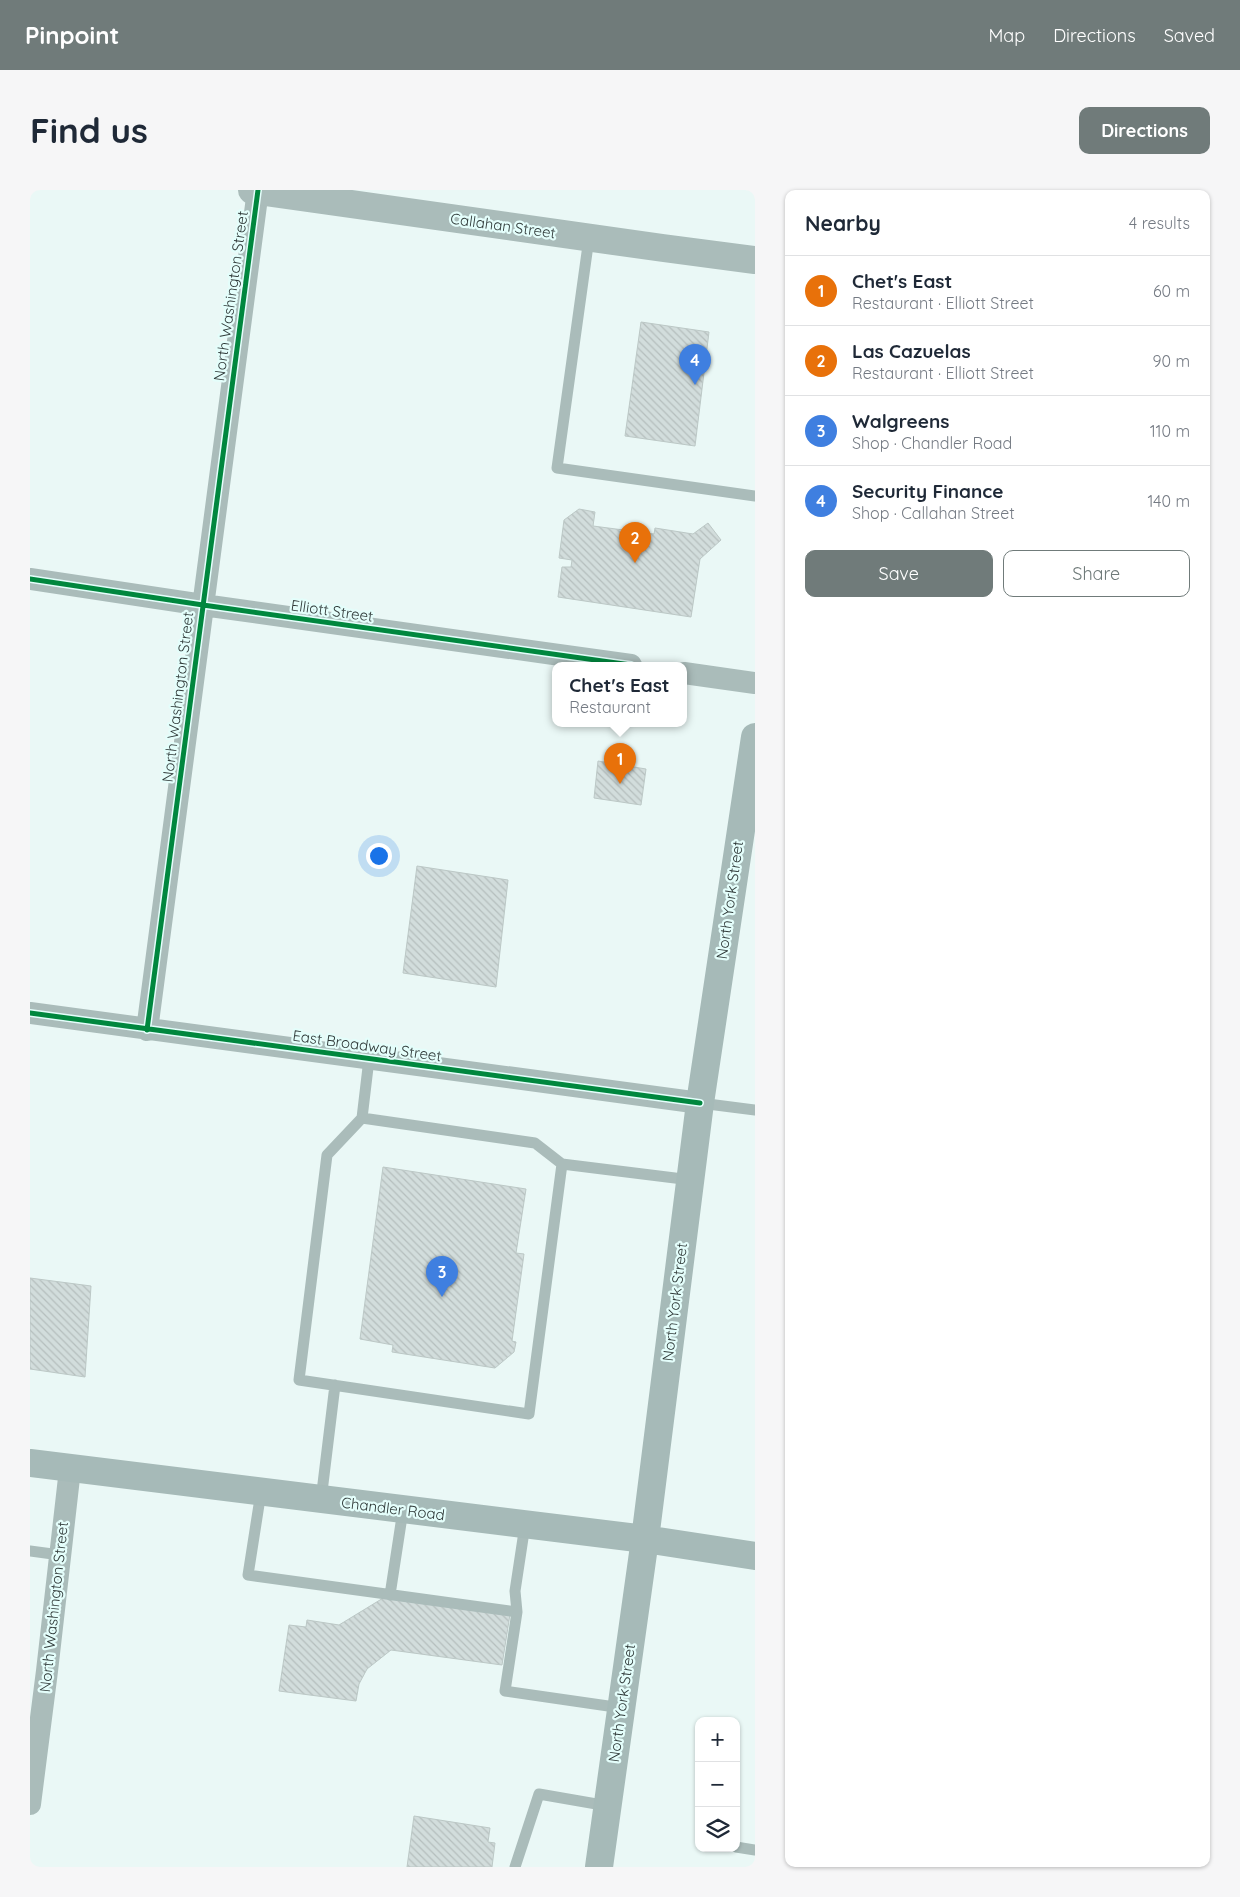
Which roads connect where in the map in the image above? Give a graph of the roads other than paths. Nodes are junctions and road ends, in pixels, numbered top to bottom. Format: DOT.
graph roads {
  1 [pos="256,190"];
  2 [pos="589,238"];
  3 [pos="755,260"];
  4 [pos="755,496"];
  5 [pos="30,579"];
  6 [pos="203,606"];
  7 [pos="609,662"];
  8 [pos="687,673"];
  9 [pos="755,682"];
  10 [pos="755,737"];
  11 [pos="751,784"];
  12 [pos="30,1013"];
  13 [pos="147,1030"];
  14 [pos="369,1059"];
  15 [pos="700,1103"];
  16 [pos="755,1110"];
  17 [pos="362,1118"];
  18 [pos="562,1164"];
  19 [pos="691,1180"];
  20 [pos="335,1385"];
  21 [pos="30,1463"];
  22 [pos="70,1469"];
  23 [pos="261,1492"];
  24 [pos="321,1500"];
  25 [pos="403,1510"];
  26 [pos="525,1525"];
  27 [pos="645,1539"];
  28 [pos="30,1551"];
  29 [pos="60,1555"];
  30 [pos="755,1556"];
  31 [pos="390,1594"];
  32 [pos="517,1612"];
  33 [pos="39,1670"];
  34 [pos="622,1708"];
  35 [pos="30,1804"];
  36 [pos="608,1806"];
  37 [pos="740,1848"];
  38 [pos="755,1850"];
  39 [pos="515,1867"];
  40 [pos="599,1867"];
  1 -- 2 [label="street, Callahan Street"];
  1 -- 6 [label="street, North Washington Street"];
  2 -- 3 [label="street, Callahan Street"];
  2 -- 4 [label="lane"];
  5 -- 6 [label="street, Elliott Street"];
  6 -- 7 [label="street, Elliott Street"];
  6 -- 13 [label="street, North Washington Street"];
  8 -- 9 [label="street"];
  10 -- 11 [label="main road, North York Street"];
  11 -- 15 [label="main road, North York Street"];
  12 -- 13 [label="street, East Broadway Street"];
  13 -- 14 [label="street, East Broadway Street"];
  14 -- 15 [label="street, East Broadway Street"];
  14 -- 17 [label="lane"];
  15 -- 16 [label="lane"];
  15 -- 19 [label="main road, North York Street"];
  17 -- 18 [label="lane"];
  17 -- 20 [label="lane"];
  18 -- 19 [label="lane"];
  18 -- 20 [label="lane"];
  19 -- 27 [label="main road, North York Street"];
  20 -- 24 [label="lane"];
  21 -- 22 [label="main road, Chandler Road"];
  22 -- 23 [label="main road, Chandler Road"];
  22 -- 29 [label="street, North Washington Street"];
  23 -- 24 [label="main road, Chandler Road"];
  23 -- 31 [label="lane"];
  24 -- 25 [label="main road, Chandler Road"];
  25 -- 26 [label="main road, Chandler Road"];
  25 -- 31 [label="lane"];
  26 -- 27 [label="main road, Chandler Road"];
  26 -- 32 [label="lane"];
  27 -- 30 [label="main road, Chandler Road"];
  27 -- 34 [label="main road, North York Street"];
  28 -- 29 [label="lane"];
  29 -- 33 [label="street, North Washington Street"];
  31 -- 32 [label="lane"];
  32 -- 34 [label="lane"];
  33 -- 35 [label="street, North Washington Street"];
  34 -- 36 [label="main road, North York Street"];
  36 -- 39 [label="lane"];
  36 -- 40 [label="main road, North York Street"];
  37 -- 38 [label="lane"];
}
